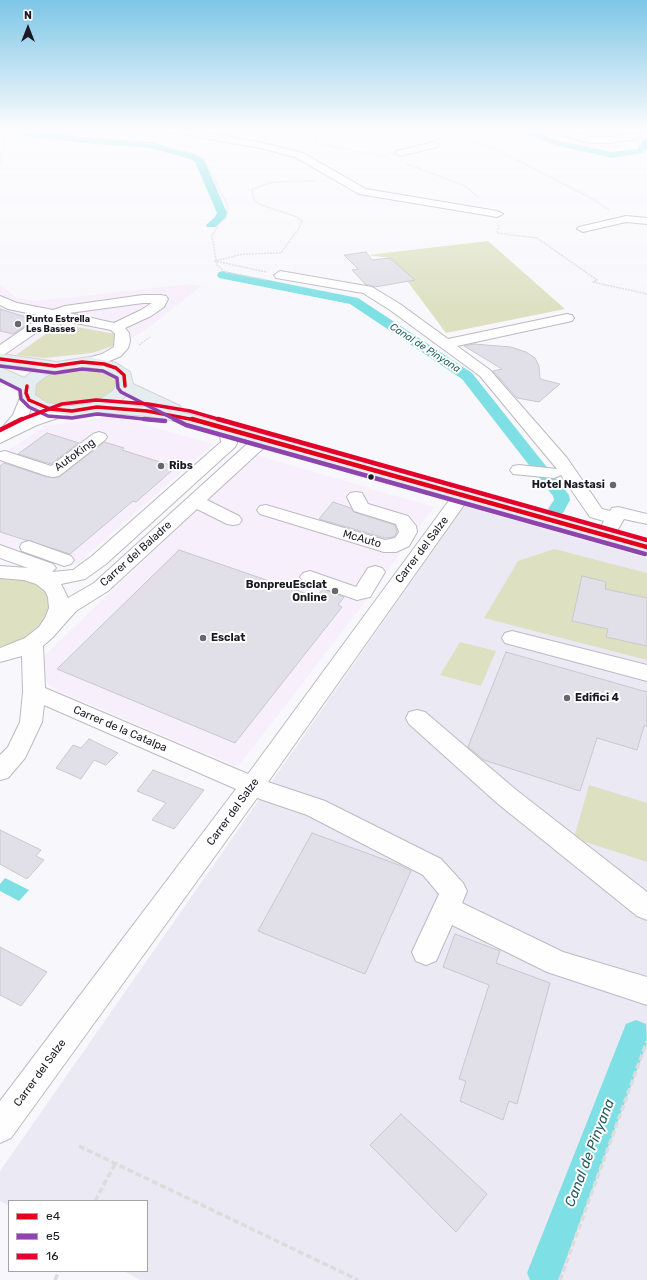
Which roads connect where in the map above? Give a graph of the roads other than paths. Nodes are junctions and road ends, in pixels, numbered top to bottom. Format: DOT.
graph roads {
  1 [pos="357,189"];
  2 [pos="497,214"];
  3 [pos="647,221"];
  4 [pos="583,229"];
  5 [pos="280,275"];
  6 [pos="0,300"];
  7 [pos="53,315"];
  8 [pos="567,318"];
  9 [pos="116,327"];
  10 [pos="447,344"];
  11 [pos="137,348"];
  12 [pos="0,351"];
  13 [pos="116,353"];
  14 [pos="0,359"];
  15 [pos="89,362"];
  16 [pos="55,366"];
  17 [pos="0,372"];
  18 [pos="126,386"];
  19 [pos="27,391"];
  20 [pos="96,406"];
  21 [pos="64,411"];
  22 [pos="189,418"];
  23 [pos="227,429"];
  24 [pos="2,436"];
  25 [pos="99,437"];
  26 [pos="271,442"];
  27 [pos="5,456"];
  28 [pos="540,469"];
  29 [pos="462,495"];
  30 [pos="356,497"];
  31 [pos="584,497"];
  32 [pos="162,503"];
  33 [pos="186,509"];
  34 [pos="266,510"];
  35 [pos="614,518"];
  36 [pos="647,519"];
  37 [pos="233,520"];
  38 [pos="605,535"];
  39 [pos="0,536"];
  40 [pos="647,546"];
  41 [pos="0,551"];
  42 [pos="67,568"];
  43 [pos="0,572"];
  44 [pos="375,572"];
  45 [pos="310,577"];
  46 [pos="43,580"];
  47 [pos="55,620"];
  48 [pos="512,638"];
  49 [pos="32,643"];
  50 [pos="0,655"];
  51 [pos="647,673"];
  52 [pos="34,692"];
  53 [pos="417,718"];
  54 [pos="0,770"];
  55 [pos="252,786"];
  56 [pos="647,908"];
  57 [pos="446,909"];
  58 [pos="426,952"];
  59 [pos="647,991"];
  60 [pos="0,1127"];
  1 -- 2 [label="street"];
  3 -- 4 [label="street"];
  5 -- 10 [label="street"];
  6 -- 7 [label="street"];
  7 -- 9 [label="street"];
  7 -- 9 [label="street"];
  7 -- 12 [label="street"];
  8 -- 10 [label="street"];
  9 -- 13 [label="street"];
  10 -- 31 [label="street"];
  11 -- 13 [label="street"];
  13 -- 15 [label="street"];
  14 -- 16 [label="main road"];
  15 -- 16 [label="main road"];
  15 -- 18 [label="main road"];
  16 -- 19 [label="main road"];
  17 -- 19 [label="main road"];
  18 -- 20 [label="main road"];
  18 -- 22 [label="main road"];
  19 -- 21 [label="main road"];
  19 -- 24 [label="street"];
  20 -- 21 [label="main road"];
  20 -- 22 [label="main road"];
  21 -- 24 [label="street"];
  22 -- 23 [label="main road"];
  23 -- 26 [label="main road"];
  23 -- 32 [label="street, Carrer del Baladre"];
  25 -- 27 [label="street, AutoKing"];
  26 -- 29 [label="main road"];
  26 -- 33 [label="street, Carrer del Baladre"];
  28 -- 31 [label="street"];
  29 -- 38 [label="main road"];
  29 -- 55 [label="street, Carrer del Salze"];
  30 -- 34 [label="street, McAuto"];
  31 -- 35 [label="street"];
  32 -- 33 [label="street, Carrer del Baladre"];
  32 -- 42 [label="street, Carrer del Baladre"];
  33 -- 37 [label="street"];
  33 -- 47 [label="street, Carrer del Baladre"];
  35 -- 36 [label="street"];
  35 -- 38 [label="street"];
  38 -- 40 [label="main road"];
  39 -- 42 [label="street"];
  41 -- 42 [label="street"];
  42 -- 46 [label="street, Carrer del Baladre"];
  43 -- 46 [label="street"];
  44 -- 45 [label="street"];
  46 -- 47 [label="street"];
  47 -- 49 [label="street, Carrer del Baladre"];
  48 -- 51 [label="street"];
  49 -- 50 [label="street, Carrer del Baladre"];
  49 -- 52 [label="street"];
  52 -- 54 [label="street"];
  52 -- 55 [label="street, Carrer de la Catalpa"];
  53 -- 56 [label="street"];
  55 -- 57 [label="street, Carrer de la Catalpa"];
  55 -- 60 [label="street, Carrer del Salze"];
  57 -- 58 [label="street"];
  57 -- 59 [label="street"];
}
